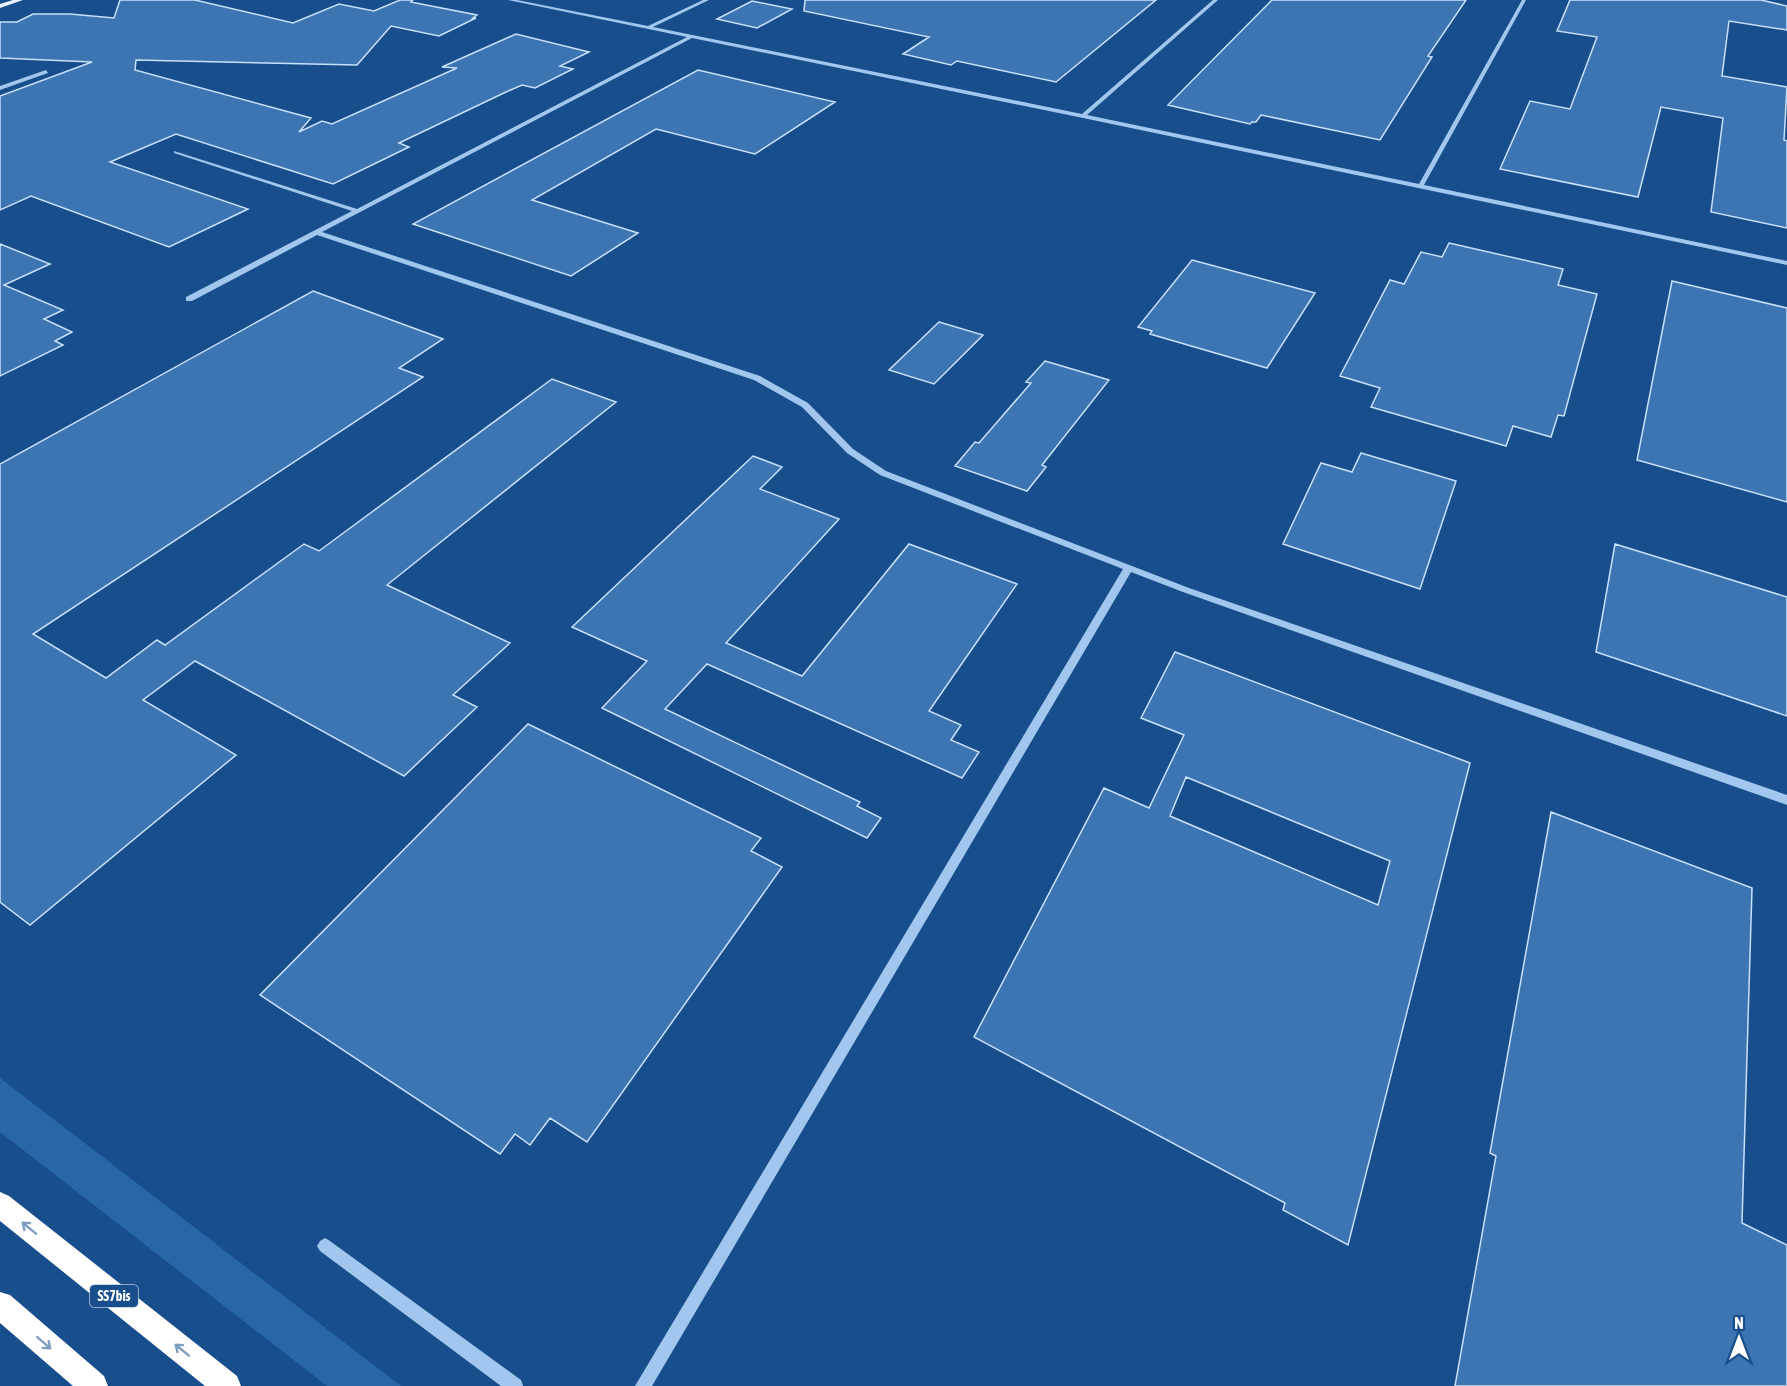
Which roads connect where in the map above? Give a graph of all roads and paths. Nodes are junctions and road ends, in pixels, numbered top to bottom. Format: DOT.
graph roads {
  1 [pos="20,0"];
  2 [pos="510,0"];
  3 [pos="707,0"];
  4 [pos="1216,0"];
  5 [pos="1524,0"];
  6 [pos="0,6"];
  7 [pos="648,28"];
  8 [pos="691,37"];
  9 [pos="46,72"];
  10 [pos="0,88"];
  11 [pos="1083,116"];
  12 [pos="176,152"];
  13 [pos="1421,186"];
  14 [pos="358,211"];
  15 [pos="317,233"];
  16 [pos="1787,263"];
  17 [pos="189,299"];
  18 [pos="1129,568"];
  19 [pos="1787,800"];
  20 [pos="0,1205"];
  21 [pos="325,1246"];
  22 [pos="0,1305"];
  23 [pos="94,1386"];
  24 [pos="227,1386"];
  25 [pos="515,1386"];
  26 [pos="643,1386"];
  1 -- 6 [label="main road"];
  2 -- 7 [label="street"];
  3 -- 7 [label="street"];
  4 -- 11 [label="street"];
  5 -- 13 [label="street"];
  7 -- 8 [label="street"];
  8 -- 11 [label="street"];
  8 -- 14 [label="street"];
  9 -- 10 [label="street"];
  11 -- 13 [label="street"];
  12 -- 14 [label="street"];
  13 -- 16 [label="street"];
  14 -- 15 [label="street"];
  15 -- 17 [label="street"];
  15 -- 18 [label="street"];
  18 -- 19 [label="street"];
  18 -- 26 [label="street"];
  24 -- 20 [label="highway, SS7bis, one-way"];
  21 -- 25 [label="street"];
  22 -- 23 [label="highway, one-way"];
}
